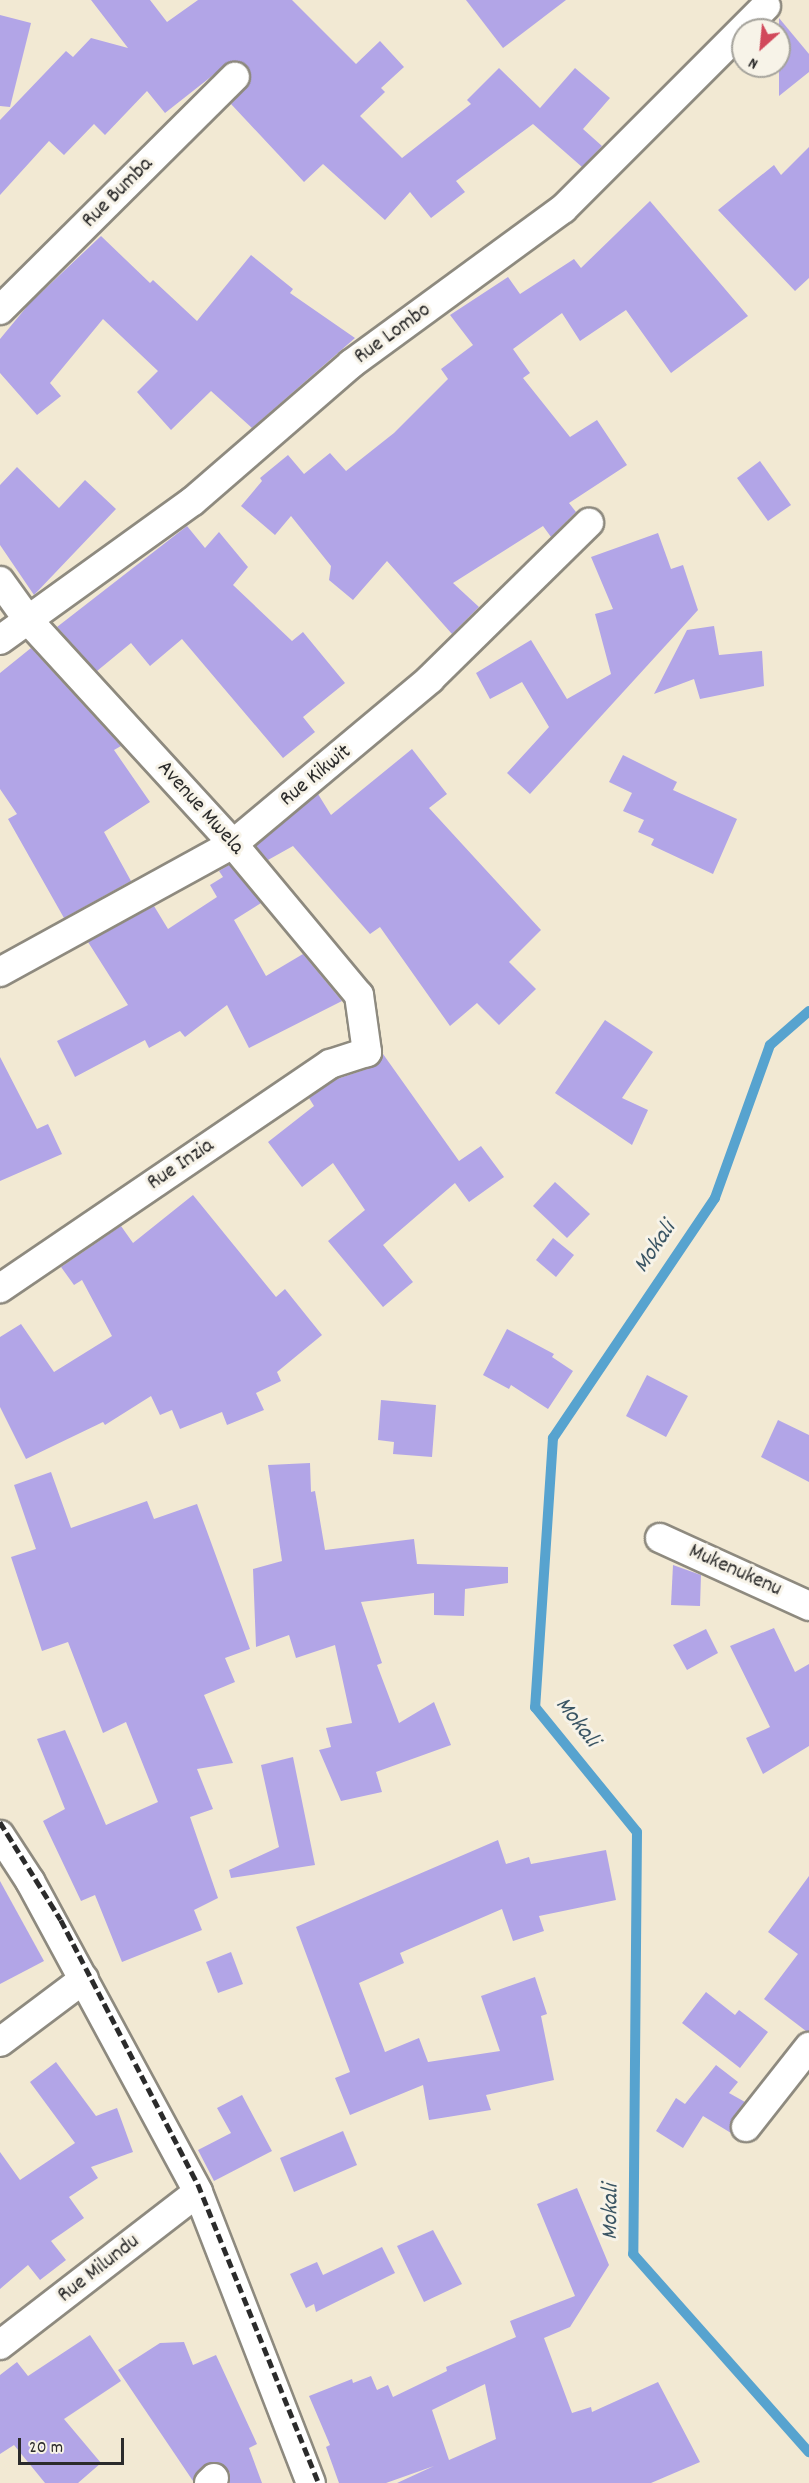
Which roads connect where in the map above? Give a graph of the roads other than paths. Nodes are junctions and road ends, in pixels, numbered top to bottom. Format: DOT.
graph roads {
  1 [pos="766,6"];
  2 [pos="235,77"];
  3 [pos="0,310"];
  4 [pos="589,523"];
  5 [pos="0,581"];
  6 [pos="28,620"];
  7 [pos="0,640"];
  8 [pos="233,844"];
  9 [pos="0,972"];
  10 [pos="367,1052"];
  11 [pos="0,1288"];
  12 [pos="660,1538"];
  13 [pos="809,1606"];
  14 [pos="0,1835"];
  15 [pos="84,1979"];
  16 [pos="0,2042"];
  17 [pos="809,2047"];
  18 [pos="746,2127"];
  19 [pos="198,2192"];
  20 [pos="0,2345"];
  21 [pos="311,2483"];
  1 -- 6 [label="street, Rue Lombo"];
  2 -- 3 [label="street, Rue Bumba"];
  4 -- 8 [label="street, Rue Kikwit"];
  5 -- 6 [label="street, Avenue Mwela"];
  6 -- 7 [label="street, Rue Lombo"];
  6 -- 8 [label="street, Avenue Mwela"];
  8 -- 9 [label="street, Rue Kikwit"];
  8 -- 10 [label="street, Avenue Mwela"];
  10 -- 11 [label="street, Rue Inzia"];
  12 -- 13 [label="street, Mukenukenu"];
  14 -- 15 [label="street"];
  15 -- 16 [label="street"];
  15 -- 19 [label="street"];
  17 -- 18 [label="street"];
  19 -- 20 [label="street, Rue Milundu"];
  19 -- 21 [label="street"];
}
